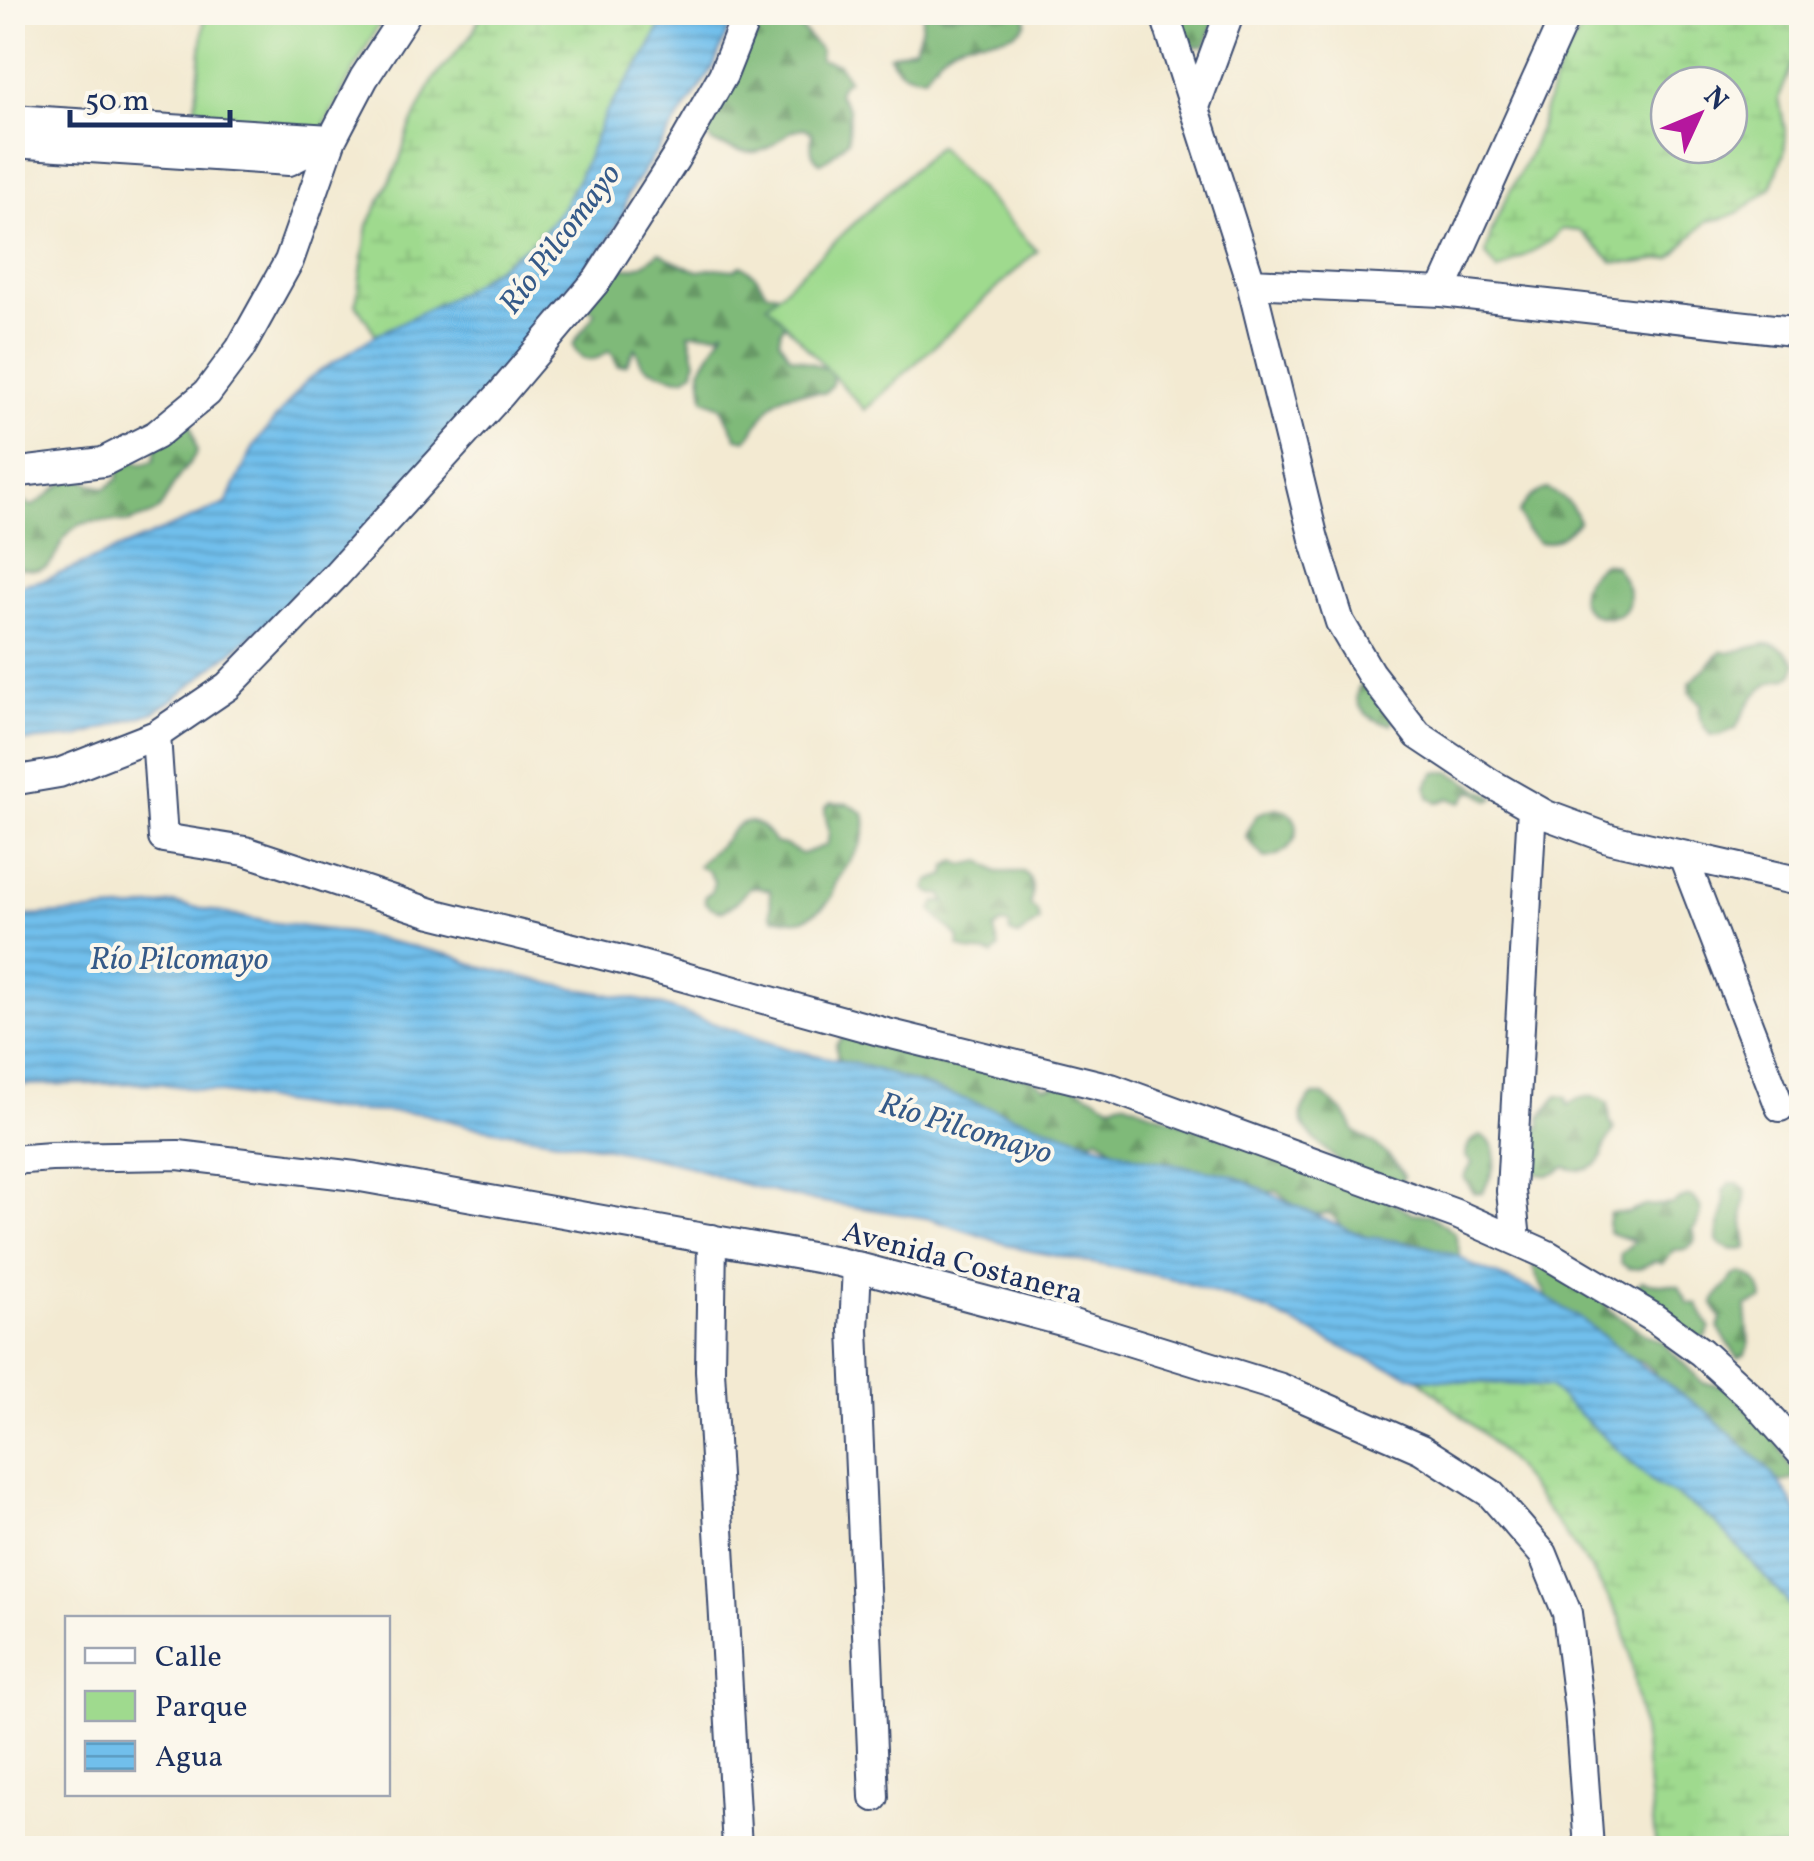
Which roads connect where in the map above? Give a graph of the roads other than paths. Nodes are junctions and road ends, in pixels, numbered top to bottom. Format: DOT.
graph roads {
  1 [pos="406,12"];
  2 [pos="748,12"];
  3 [pos="1164,12"];
  4 [pos="1230,12"];
  5 [pos="1568,12"];
  6 [pos="1195,107"];
  7 [pos="12,119"];
  8 [pos="332,139"];
  9 [pos="12,143"];
  10 [pos="1251,283"];
  11 [pos="1441,292"];
  12 [pos="1802,332"];
  13 [pos="12,473"];
  14 [pos="156,735"];
  15 [pos="12,782"];
  16 [pos="1532,807"];
  17 [pos="1683,856"];
  18 [pos="1802,882"];
  19 [pos="1780,1107"];
  20 [pos="12,1160"];
  21 [pos="712,1239"];
  22 [pos="1516,1240"];
  23 [pos="857,1266"];
  24 [pos="1802,1454"];
  25 [pos="874,1797"];
  26 [pos="737,1848"];
  27 [pos="1589,1848"];
  1 -- 8 [label="street"];
  2 -- 14 [label="street"];
  3 -- 6 [label="street"];
  4 -- 6 [label="street"];
  5 -- 11 [label="street"];
  6 -- 10 [label="street"];
  7 -- 8 [label="street"];
  8 -- 9 [label="street"];
  8 -- 13 [label="street"];
  10 -- 11 [label="street"];
  10 -- 16 [label="street"];
  11 -- 12 [label="street"];
  14 -- 15 [label="street"];
  14 -- 22 [label="street"];
  16 -- 17 [label="street"];
  16 -- 22 [label="street"];
  17 -- 18 [label="street"];
  17 -- 19 [label="street"];
  20 -- 21 [label="street, Avenida Costanera"];
  21 -- 23 [label="street, Avenida Costanera"];
  21 -- 26 [label="street"];
  22 -- 24 [label="street"];
  23 -- 25 [label="street"];
  23 -- 27 [label="street, Avenida Costanera"];
}
